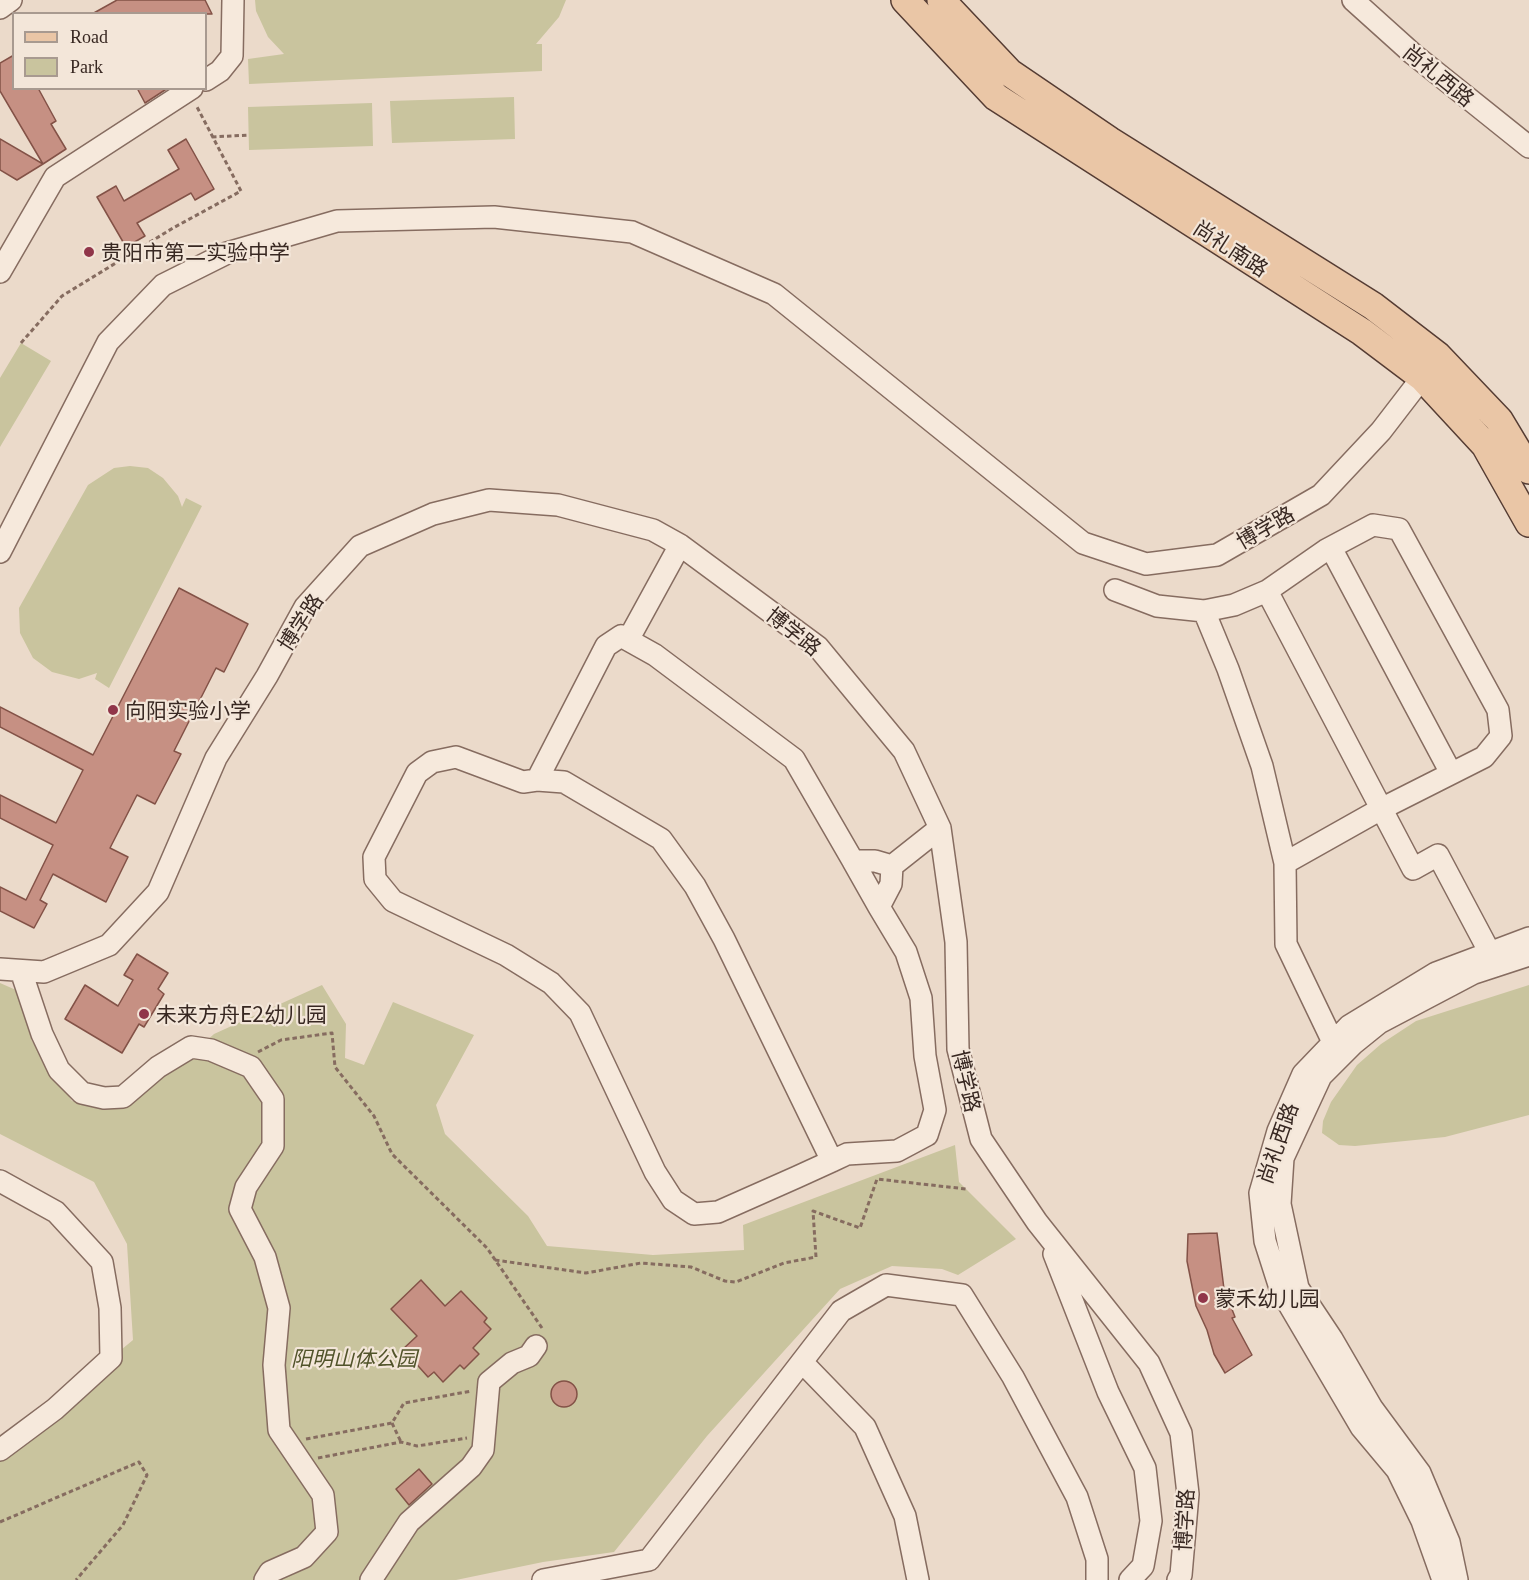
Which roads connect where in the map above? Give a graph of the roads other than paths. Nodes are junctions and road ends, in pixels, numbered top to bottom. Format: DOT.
graph roads {
  1 [pos="11,0"];
  2 [pos="233,0"];
  3 [pos="905,0"];
  4 [pos="941,0"];
  5 [pos="1353,0"];
  6 [pos="0,8"];
  7 [pos="207,79"];
  8 [pos="189,90"];
  9 [pos="1529,147"];
  10 [pos="0,272"];
  11 [pos="1438,356"];
  12 [pos="1423,378"];
  13 [pos="1529,470"];
  14 [pos="1529,523"];
  15 [pos="680,545"];
  16 [pos="1331,548"];
  17 [pos="0,552"];
  18 [pos="1114,590"];
  19 [pos="1267,591"];
  20 [pos="1204,612"];
  21 [pos="628,640"];
  22 [pos="1452,773"];
  23 [pos="537,780"];
  24 [pos="1381,809"];
  25 [pos="940,828"];
  26 [pos="853,861"];
  27 [pos="1285,863"];
  28 [pos="892,866"];
  29 [pos="879,907"];
  30 [pos="1529,938"];
  31 [pos="1490,953"];
  32 [pos="1529,955"];
  33 [pos="10,970"];
  34 [pos="1333,1042"];
  35 [pos="832,1161"];
  36 [pos="0,1181"];
  37 [pos="1047,1235"];
  38 [pos="536,1346"];
  39 [pos="802,1362"];
  40 [pos="0,1449"];
  41 [pos="265,1580"];
  42 [pos="371,1580"];
  43 [pos="543,1580"];
  44 [pos="918,1580"];
  45 [pos="1097,1580"];
  46 [pos="1130,1580"];
  47 [pos="1178,1580"];
  48 [pos="1443,1580"];
  49 [pos="1457,1580"];
  1 -- 6 [label="street"];
  2 -- 7 [label="street"];
  3 -- 12 [label="main road, 尚礼南路"];
  4 -- 11 [label="main road, 尚礼南路"];
  5 -- 9 [label="street, 尚礼西路"];
  8 -- 10 [label="street"];
  11 -- 12 [label="street, 博学路"];
  11 -- 13 [label="main road, 尚礼南路"];
  12 -- 14 [label="main road, 尚礼南路"];
  12 -- 17 [label="street, 博学路"];
  15 -- 21 [label="street"];
  15 -- 25 [label="street, 博学路"];
  15 -- 33 [label="street, 博学路"];
  16 -- 19 [label="street"];
  16 -- 22 [label="street"];
  16 -- 22 [label="street"];
  18 -- 20 [label="street"];
  19 -- 20 [label="street"];
  19 -- 24 [label="street"];
  20 -- 27 [label="street"];
  21 -- 23 [label="street"];
  21 -- 26 [label="street"];
  22 -- 24 [label="street"];
  23 -- 35 [label="street"];
  23 -- 35 [label="street"];
  24 -- 27 [label="street"];
  24 -- 31 [label="street"];
  25 -- 28 [label="street"];
  25 -- 37 [label="street, 博学路"];
  26 -- 28 [label="street"];
  26 -- 29 [label="street"];
  27 -- 34 [label="street"];
  28 -- 29 [label="street"];
  29 -- 35 [label="street"];
  30 -- 31 [label="street, 尚礼西路"];
  31 -- 34 [label="street, 尚礼西路"];
  32 -- 49 [label="street, 尚礼西路"];
  33 -- 41 [label="street"];
  34 -- 48 [label="street, 尚礼西路"];
  36 -- 40 [label="street"];
  37 -- 46 [label="street"];
  37 -- 47 [label="street, 博学路"];
  38 -- 42 [label="street"];
  39 -- 43 [label="street"];
  39 -- 44 [label="street"];
  39 -- 45 [label="street"];
}
